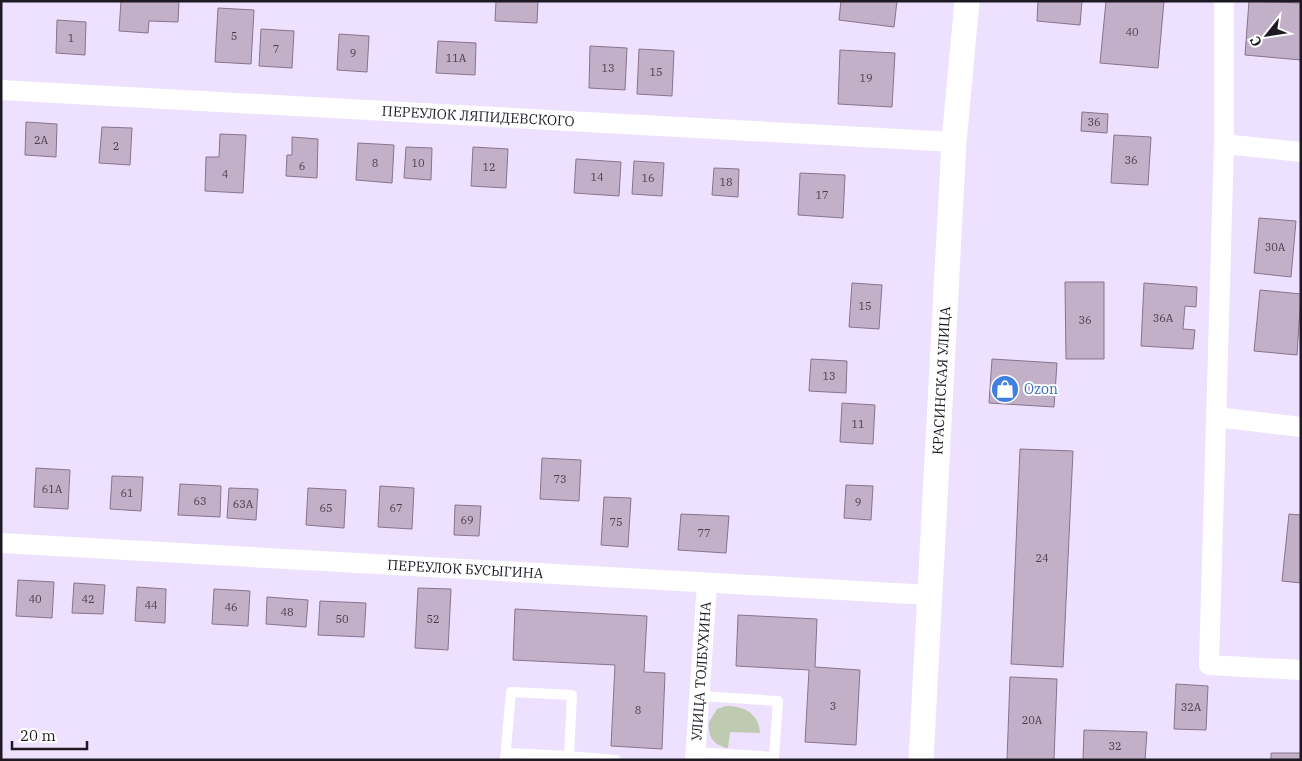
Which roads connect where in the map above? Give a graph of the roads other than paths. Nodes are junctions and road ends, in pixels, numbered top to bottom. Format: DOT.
graph roads {
  1 [pos="967,1"];
  2 [pos="1224,1"];
  3 [pos="1,90"];
  4 [pos="954,142"];
  5 [pos="1224,144"];
  6 [pos="1301,152"];
  7 [pos="1216,417"];
  8 [pos="1301,427"];
  9 [pos="1,543"];
  10 [pos="706,584"];
  11 [pos="930,595"];
  12 [pos="1301,670"];
  13 [pos="700,696"];
  14 [pos="506,756"];
  15 [pos="569,756"];
  16 [pos="695,756"];
  17 [pos="616,760"];
  18 [pos="921,760"];
  1 -- 4 [label="street, КРАСИНСКАЯ УЛИЦА"];
  2 -- 5 [label="street"];
  3 -- 4 [label="street, ПЕРЕУЛОК ЛЯПИДЕВСКОГО"];
  4 -- 11 [label="street, КРАСИНСКАЯ УЛИЦА"];
  5 -- 6 [label="street"];
  5 -- 7 [label="street"];
  7 -- 8 [label="street"];
  7 -- 12 [label="street"];
  9 -- 10 [label="street, ПЕРЕУЛОК БУСЫГИНА"];
  10 -- 11 [label="street, ПЕРЕУЛОК БУСЫГИНА"];
  10 -- 13 [label="street, УЛИЦА ТОЛБУХИНА"];
  11 -- 18 [label="street, КРАСИНСКАЯ УЛИЦА"];
  13 -- 16 [label="street, УЛИЦА ТОЛБУХИНА"];
  13 -- 16 [label="lane"];
  14 -- 15 [label="lane"];
  14 -- 15 [label="lane"];
  15 -- 17 [label="lane"];
}
